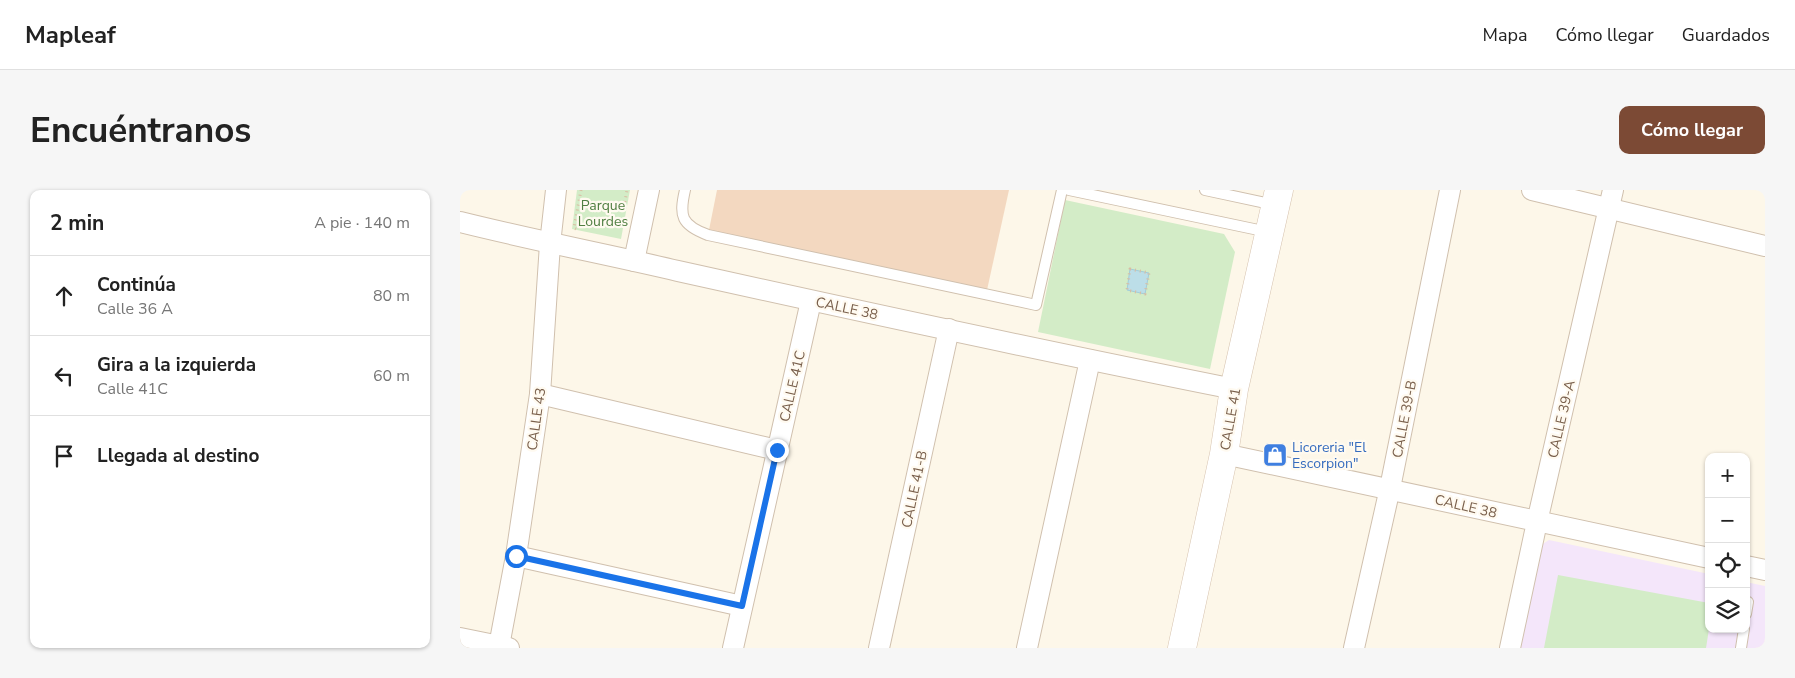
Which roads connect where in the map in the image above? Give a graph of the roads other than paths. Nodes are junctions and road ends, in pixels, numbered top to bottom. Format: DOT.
graph roads {
  1 [pos="556,190"];
  2 [pos="649,190"];
  3 [pos="685,190"];
  4 [pos="1062,190"];
  5 [pos="1069,190"];
  6 [pos="1205,190"];
  7 [pos="1450,190"];
  8 [pos="1532,190"];
  9 [pos="1613,190"];
  10 [pos="1231,193"];
  11 [pos="1277,198"];
  12 [pos="1609,210"];
  13 [pos="460,222"];
  14 [pos="1269,233"];
  15 [pos="550,244"];
  16 [pos="1765,246"];
  17 [pos="634,261"];
  18 [pos="811,300"];
  19 [pos="948,329"];
  20 [pos="1090,360"];
  21 [pos="1234,389"];
  22 [pos="540,394"];
  23 [pos="777,450"];
  24 [pos="1224,454"];
  25 [pos="1390,488"];
  26 [pos="1537,522"];
  27 [pos="516,556"];
  28 [pos="1705,557"];
  29 [pos="1750,567"];
  30 [pos="1765,570"];
  31 [pos="742,606"];
  32 [pos="1743,633"];
  33 [pos="460,638"];
  34 [pos="504,647"];
  35 [pos="733,648"];
  36 [pos="879,648"];
  37 [pos="1027,648"];
  38 [pos="1182,648"];
  39 [pos="1354,648"];
  40 [pos="1510,648"];
  41 [pos="1741,648"];
  1 -- 15 [label="street, CALLE 43"];
  2 -- 17 [label="street"];
  3 -- 4 [label="lane"];
  5 -- 14 [label="lane"];
  6 -- 10 [label="lane"];
  7 -- 25 [label="street, CALLE 39-B"];
  8 -- 12 [label="street"];
  9 -- 12 [label="street, CALLE 39-A"];
  10 -- 11 [label="lane"];
  11 -- 14 [label="street, CALLE 41"];
  12 -- 16 [label="street"];
  12 -- 26 [label="street, CALLE 39-A"];
  13 -- 15 [label="street, CALLE 38"];
  14 -- 21 [label="street, CALLE 41"];
  15 -- 17 [label="street, CALLE 38"];
  15 -- 22 [label="street, CALLE 43"];
  17 -- 18 [label="street, CALLE 38"];
  18 -- 19 [label="street, CALLE 38"];
  18 -- 23 [label="street, CALLE 41C"];
  19 -- 20 [label="street, CALLE 38"];
  19 -- 36 [label="street, CALLE 41-B"];
  20 -- 21 [label="street, CALLE 38"];
  20 -- 37 [label="street"];
  21 -- 24 [label="street, CALLE 41"];
  22 -- 23 [label="street"];
  22 -- 27 [label="street, CALLE 43"];
  23 -- 31 [label="street, CALLE 41C"];
  24 -- 25 [label="street, CALLE 38"];
  24 -- 38 [label="street, CALLE 41"];
  25 -- 26 [label="street, CALLE 38"];
  25 -- 39 [label="street, CALLE 39-B"];
  26 -- 28 [label="street, CALLE 38"];
  26 -- 40 [label="street, CALLE 39-A"];
  27 -- 31 [label="street"];
  27 -- 34 [label="street, CALLE 43"];
  29 -- 30 [label="street"];
  31 -- 35 [label="street, CALLE 41C"];
  32 -- 41 [label="lane"];
  33 -- 34 [label="street"];
}
